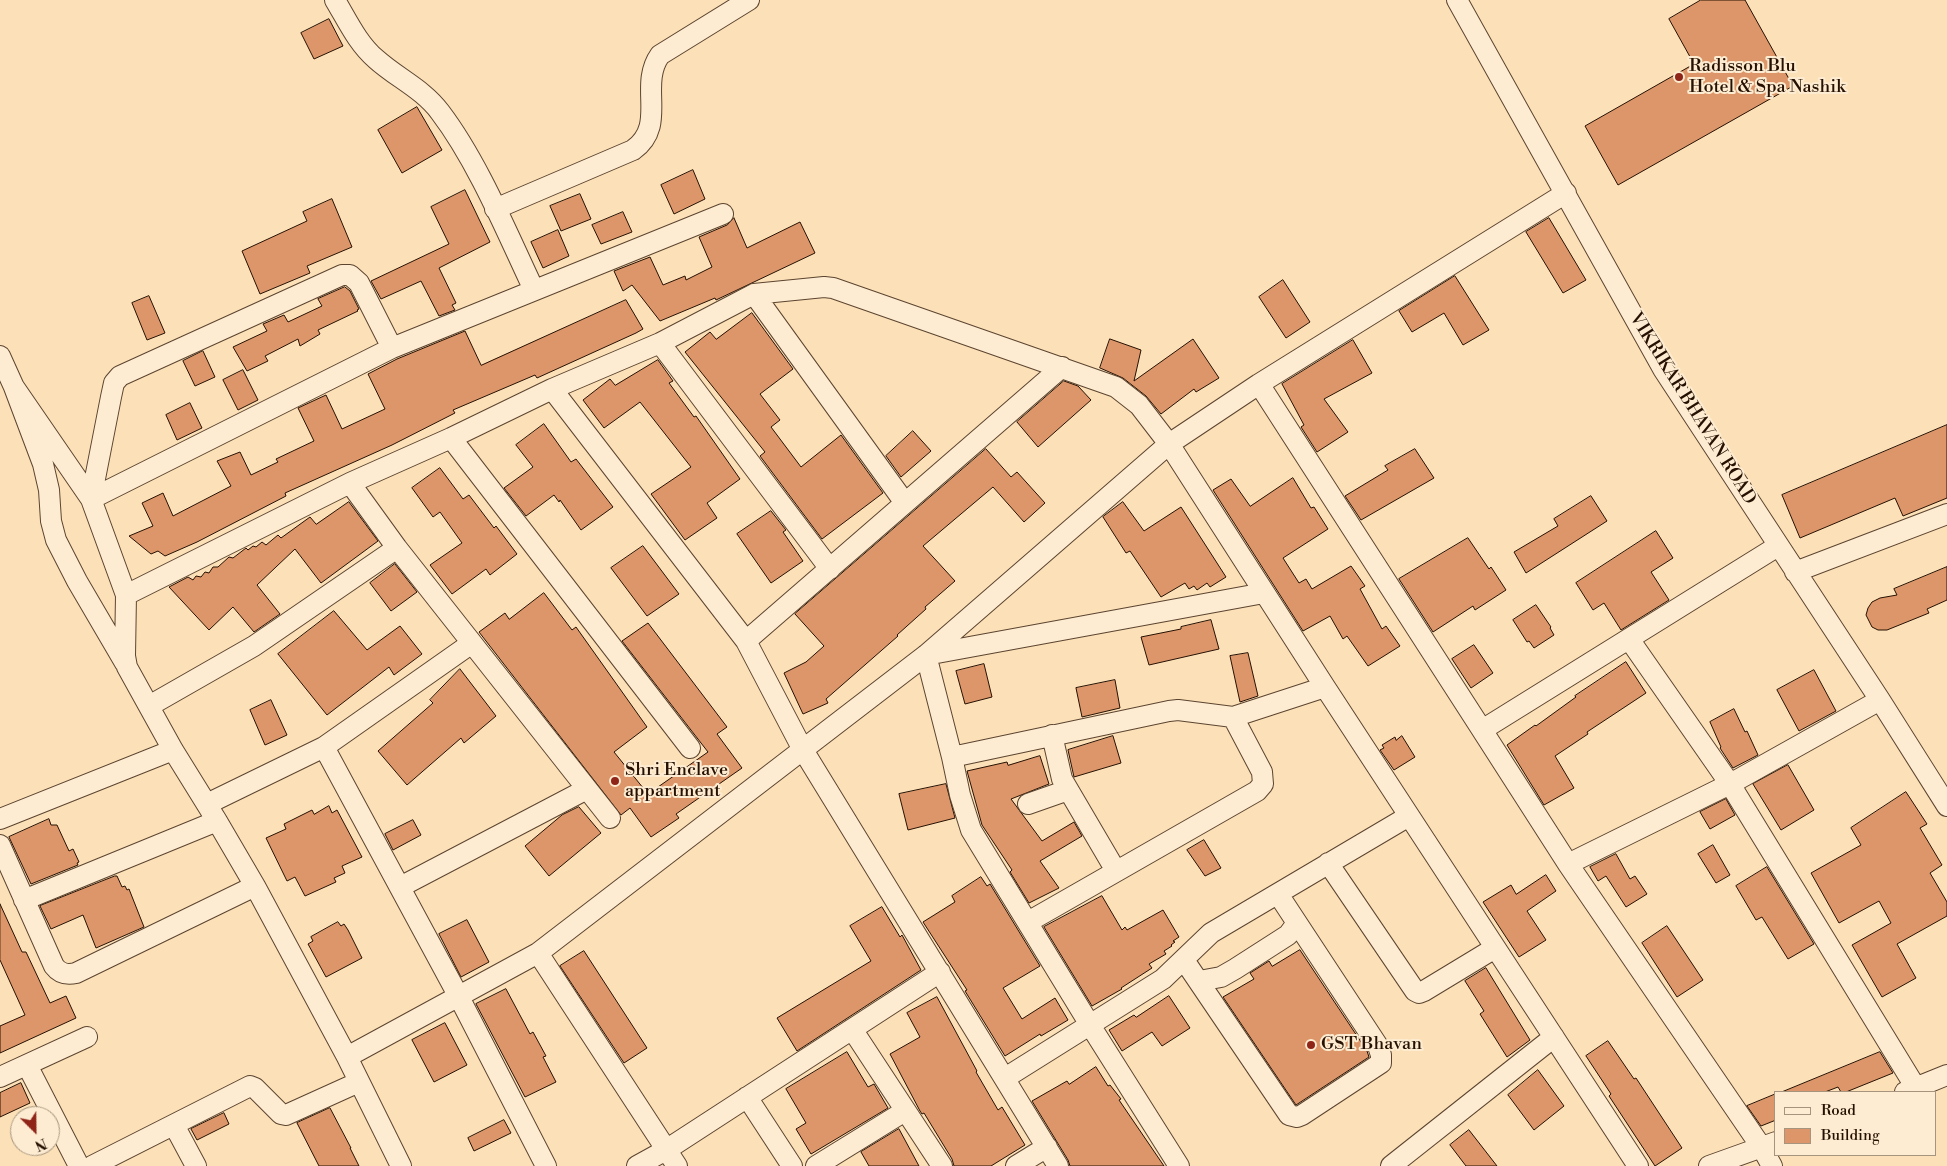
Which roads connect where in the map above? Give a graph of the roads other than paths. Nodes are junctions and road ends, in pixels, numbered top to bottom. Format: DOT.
graph roads {
  1 [pos="335,0"];
  2 [pos="750,0"];
  3 [pos="1457,0"];
  4 [pos="1566,194"];
  5 [pos="495,209"];
  6 [pos="723,214"];
  7 [pos="534,290"];
  8 [pos="754,294"];
  9 [pos="660,343"];
  10 [pos="392,348"];
  11 [pos="0,356"];
  12 [pos="1062,367"];
  13 [pos="1259,384"];
  14 [pos="14,387"];
  15 [pos="552,389"];
  16 [pos="450,438"];
  17 [pos="1169,444"];
  18 [pos="350,483"];
  19 [pos="91,498"];
  20 [pos="905,503"];
  21 [pos="1947,514"];
  22 [pos="1778,546"];
  23 [pos="397,548"];
  24 [pos="830,569"];
  25 [pos="1795,572"];
  26 [pos="1264,593"];
  27 [pos="126,595"];
  28 [pos="1629,639"];
  29 [pos="746,641"];
  30 [pos="472,643"];
  31 [pos="926,655"];
  32 [pos="127,667"];
  33 [pos="1325,687"];
  34 [pos="1880,700"];
  35 [pos="149,706"];
  36 [pos="1233,717"];
  37 [pos="1482,730"];
  38 [pos="1052,736"];
  39 [pos="324,747"];
  40 [pos="690,748"];
  41 [pos="173,750"];
  42 [pos="803,750"];
  43 [pos="952,757"];
  44 [pos="1730,784"];
  45 [pos="587,789"];
  46 [pos="1068,790"];
  47 [pos="207,804"];
  48 [pos="1028,804"];
  49 [pos="1947,806"];
  50 [pos="1409,816"];
  51 [pos="610,818"];
  52 [pos="0,819"];
  53 [pos="217,821"];
  54 [pos="0,846"];
  55 [pos="1328,864"];
  56 [pos="1568,864"];
  57 [pos="1116,871"];
  58 [pos="255,886"];
  59 [pos="400,887"];
  60 [pos="1278,894"];
  61 [pos="24,900"];
  62 [pos="1028,922"];
  63 [pos="1297,923"];
  64 [pos="1495,948"];
  65 [pos="538,953"];
  66 [pos="1184,960"];
  67 [pos="940,972"];
  68 [pos="1199,981"];
  69 [pos="459,997"];
  70 [pos="1090,1025"];
  71 [pos="852,1029"];
  72 [pos="87,1037"];
  73 [pos="1554,1037"];
  74 [pos="347,1057"];
  75 [pos="27,1065"];
  76 [pos="1947,1075"];
  77 [pos="0,1077"];
  78 [pos="1005,1078"];
  79 [pos="359,1082"];
  80 [pos="1911,1090"];
  81 [pos="747,1097"];
  82 [pos="905,1110"];
  83 [pos="174,1124"];
  84 [pos="1769,1145"];
  85 [pos="1047,1147"];
  86 [pos="671,1158"];
  87 [pos="78,1166"];
  88 [pos="92,1166"];
  89 [pos="196,1166"];
  90 [pos="401,1166"];
  91 [pos="546,1166"];
  92 [pos="637,1166"];
  93 [pos="792,1166"];
  94 [pos="816,1166"];
  95 [pos="942,1166"];
  96 [pos="1016,1166"];
  97 [pos="1058,1166"];
  98 [pos="1179,1166"];
  99 [pos="1391,1166"];
  100 [pos="1638,1166"];
  101 [pos="1709,1166"];
  102 [pos="1772,1166"];
  1 -- 5 [label="street"];
  2 -- 5 [label="street"];
  3 -- 4 [label="street, VIKRIKAR BHAVAN ROAD"];
  4 -- 13 [label="street"];
  4 -- 22 [label="street, VIKRIKAR BHAVAN ROAD"];
  5 -- 7 [label="street"];
  6 -- 7 [label="street"];
  7 -- 10 [label="street"];
  8 -- 9 [label="street"];
  8 -- 12 [label="street"];
  8 -- 20 [label="street"];
  9 -- 15 [label="street"];
  9 -- 24 [label="street"];
  10 -- 19 [label="street"];
  10 -- 19 [label="street"];
  11 -- 14 [label="street"];
  12 -- 17 [label="street"];
  12 -- 20 [label="street"];
  13 -- 17 [label="street"];
  13 -- 37 [label="street"];
  14 -- 19 [label="street"];
  14 -- 32 [label="street"];
  15 -- 16 [label="street"];
  15 -- 29 [label="street"];
  16 -- 18 [label="street"];
  16 -- 40 [label="street"];
  17 -- 26 [label="street"];
  17 -- 31 [label="street"];
  18 -- 23 [label="street"];
  18 -- 27 [label="street"];
  19 -- 27 [label="street"];
  20 -- 24 [label="street"];
  21 -- 25 [label="street"];
  22 -- 25 [label="street, VIKRIKAR BHAVAN ROAD"];
  22 -- 28 [label="street"];
  23 -- 30 [label="street"];
  23 -- 35 [label="street"];
  24 -- 29 [label="street"];
  25 -- 34 [label="street, VIKRIKAR BHAVAN ROAD"];
  26 -- 31 [label="street"];
  26 -- 33 [label="street"];
  27 -- 32 [label="street"];
  28 -- 37 [label="street"];
  28 -- 44 [label="street"];
  29 -- 42 [label="street"];
  30 -- 39 [label="street"];
  30 -- 45 [label="street"];
  31 -- 42 [label="street"];
  31 -- 43 [label="street"];
  32 -- 35 [label="street"];
  33 -- 36 [label="street"];
  33 -- 50 [label="street"];
  34 -- 44 [label="street"];
  34 -- 49 [label="street, VIKRIKAR BHAVAN ROAD"];
  35 -- 41 [label="street"];
  36 -- 38 [label="street"];
  36 -- 57 [label="street"];
  37 -- 56 [label="street"];
  38 -- 43 [label="street"];
  38 -- 46 [label="street"];
  39 -- 47 [label="street"];
  39 -- 59 [label="street"];
  41 -- 47 [label="street"];
  41 -- 52 [label="street"];
  42 -- 65 [label="street"];
  42 -- 67 [label="street"];
  43 -- 62 [label="street"];
  44 -- 56 [label="street"];
  44 -- 80 [label="street"];
  45 -- 51 [label="street"];
  45 -- 59 [label="street"];
  46 -- 48 [label="street"];
  46 -- 57 [label="street"];
  47 -- 53 [label="street"];
  50 -- 55 [label="street"];
  50 -- 64 [label="street"];
  53 -- 58 [label="street"];
  53 -- 61 [label="street"];
  54 -- 61 [label="street"];
  55 -- 60 [label="street"];
  55 -- 64 [label="street"];
  56 -- 84 [label="street"];
  57 -- 62 [label="street"];
  58 -- 61 [label="street"];
  58 -- 74 [label="street"];
  59 -- 69 [label="street"];
  60 -- 63 [label="street"];
  60 -- 66 [label="street"];
  62 -- 70 [label="street"];
  63 -- 68 [label="street"];
  63 -- 68 [label="street"];
  64 -- 73 [label="street"];
  65 -- 69 [label="street"];
  65 -- 86 [label="street"];
  66 -- 68 [label="street"];
  66 -- 70 [label="street"];
  67 -- 71 [label="street"];
  67 -- 78 [label="street"];
  69 -- 74 [label="street"];
  69 -- 91 [label="street"];
  70 -- 78 [label="street"];
  70 -- 98 [label="street"];
  71 -- 81 [label="street"];
  71 -- 82 [label="street"];
  72 -- 75 [label="street"];
  73 -- 99 [label="street"];
  73 -- 100 [label="street"];
  74 -- 79 [label="street"];
  75 -- 77 [label="street"];
  75 -- 87 [label="street"];
  76 -- 80 [label="street"];
  78 -- 85 [label="street"];
  79 -- 83 [label="street"];
  79 -- 90 [label="street"];
  81 -- 86 [label="street"];
  81 -- 93 [label="street"];
  82 -- 94 [label="street"];
  82 -- 95 [label="street"];
  83 -- 88 [label="street"];
  83 -- 89 [label="street"];
  84 -- 101 [label="street"];
  84 -- 102 [label="street"];
  85 -- 96 [label="street"];
  85 -- 97 [label="street"];
  86 -- 92 [label="street"];
}
